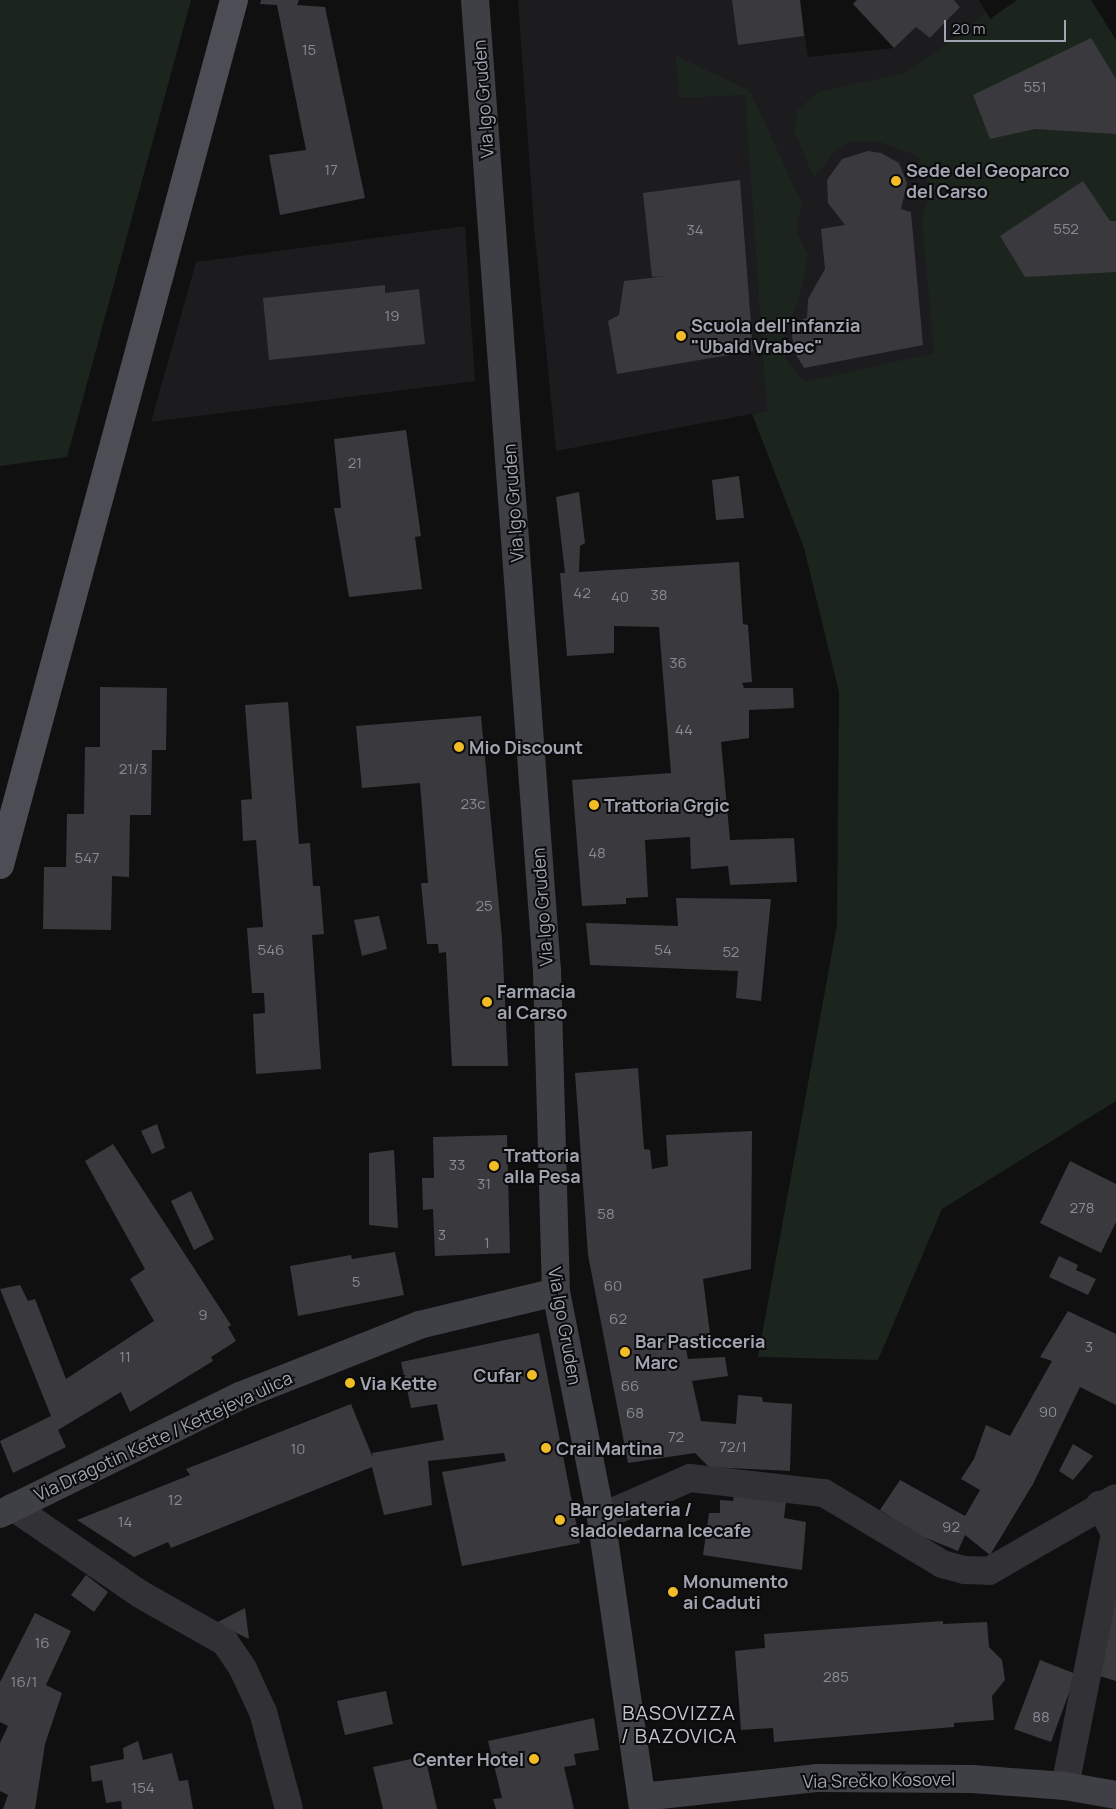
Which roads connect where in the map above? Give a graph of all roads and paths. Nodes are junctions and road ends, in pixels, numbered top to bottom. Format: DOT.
graph roads {
  1 [pos="234,0"];
  2 [pos="475,0"];
  3 [pos="0,864"];
  4 [pos="556,1292"];
  5 [pos="1108,1502"];
  6 [pos="6,1510"];
  7 [pos="601,1517"];
  8 [pos="1065,1786"];
  9 [pos="1116,1796"];
  10 [pos="643,1803"];
  11 [pos="289,1809"];
  1 -- 3 [label="main road"];
  2 -- 4 [label="main road, Via Igo Gruden"];
  4 -- 6 [label="main road, Via Dragotin Kette / Kettejeva ulica"];
  4 -- 7 [label="main road, Via Igo Gruden"];
  5 -- 7 [label="street"];
  5 -- 8 [label="street"];
  6 -- 11 [label="street"];
  7 -- 10 [label="main road, Via Igo Gruden"];
  8 -- 9 [label="main road, Via Srečko Kosovel"];
  8 -- 10 [label="main road, Via Srečko Kosovel"];
}
